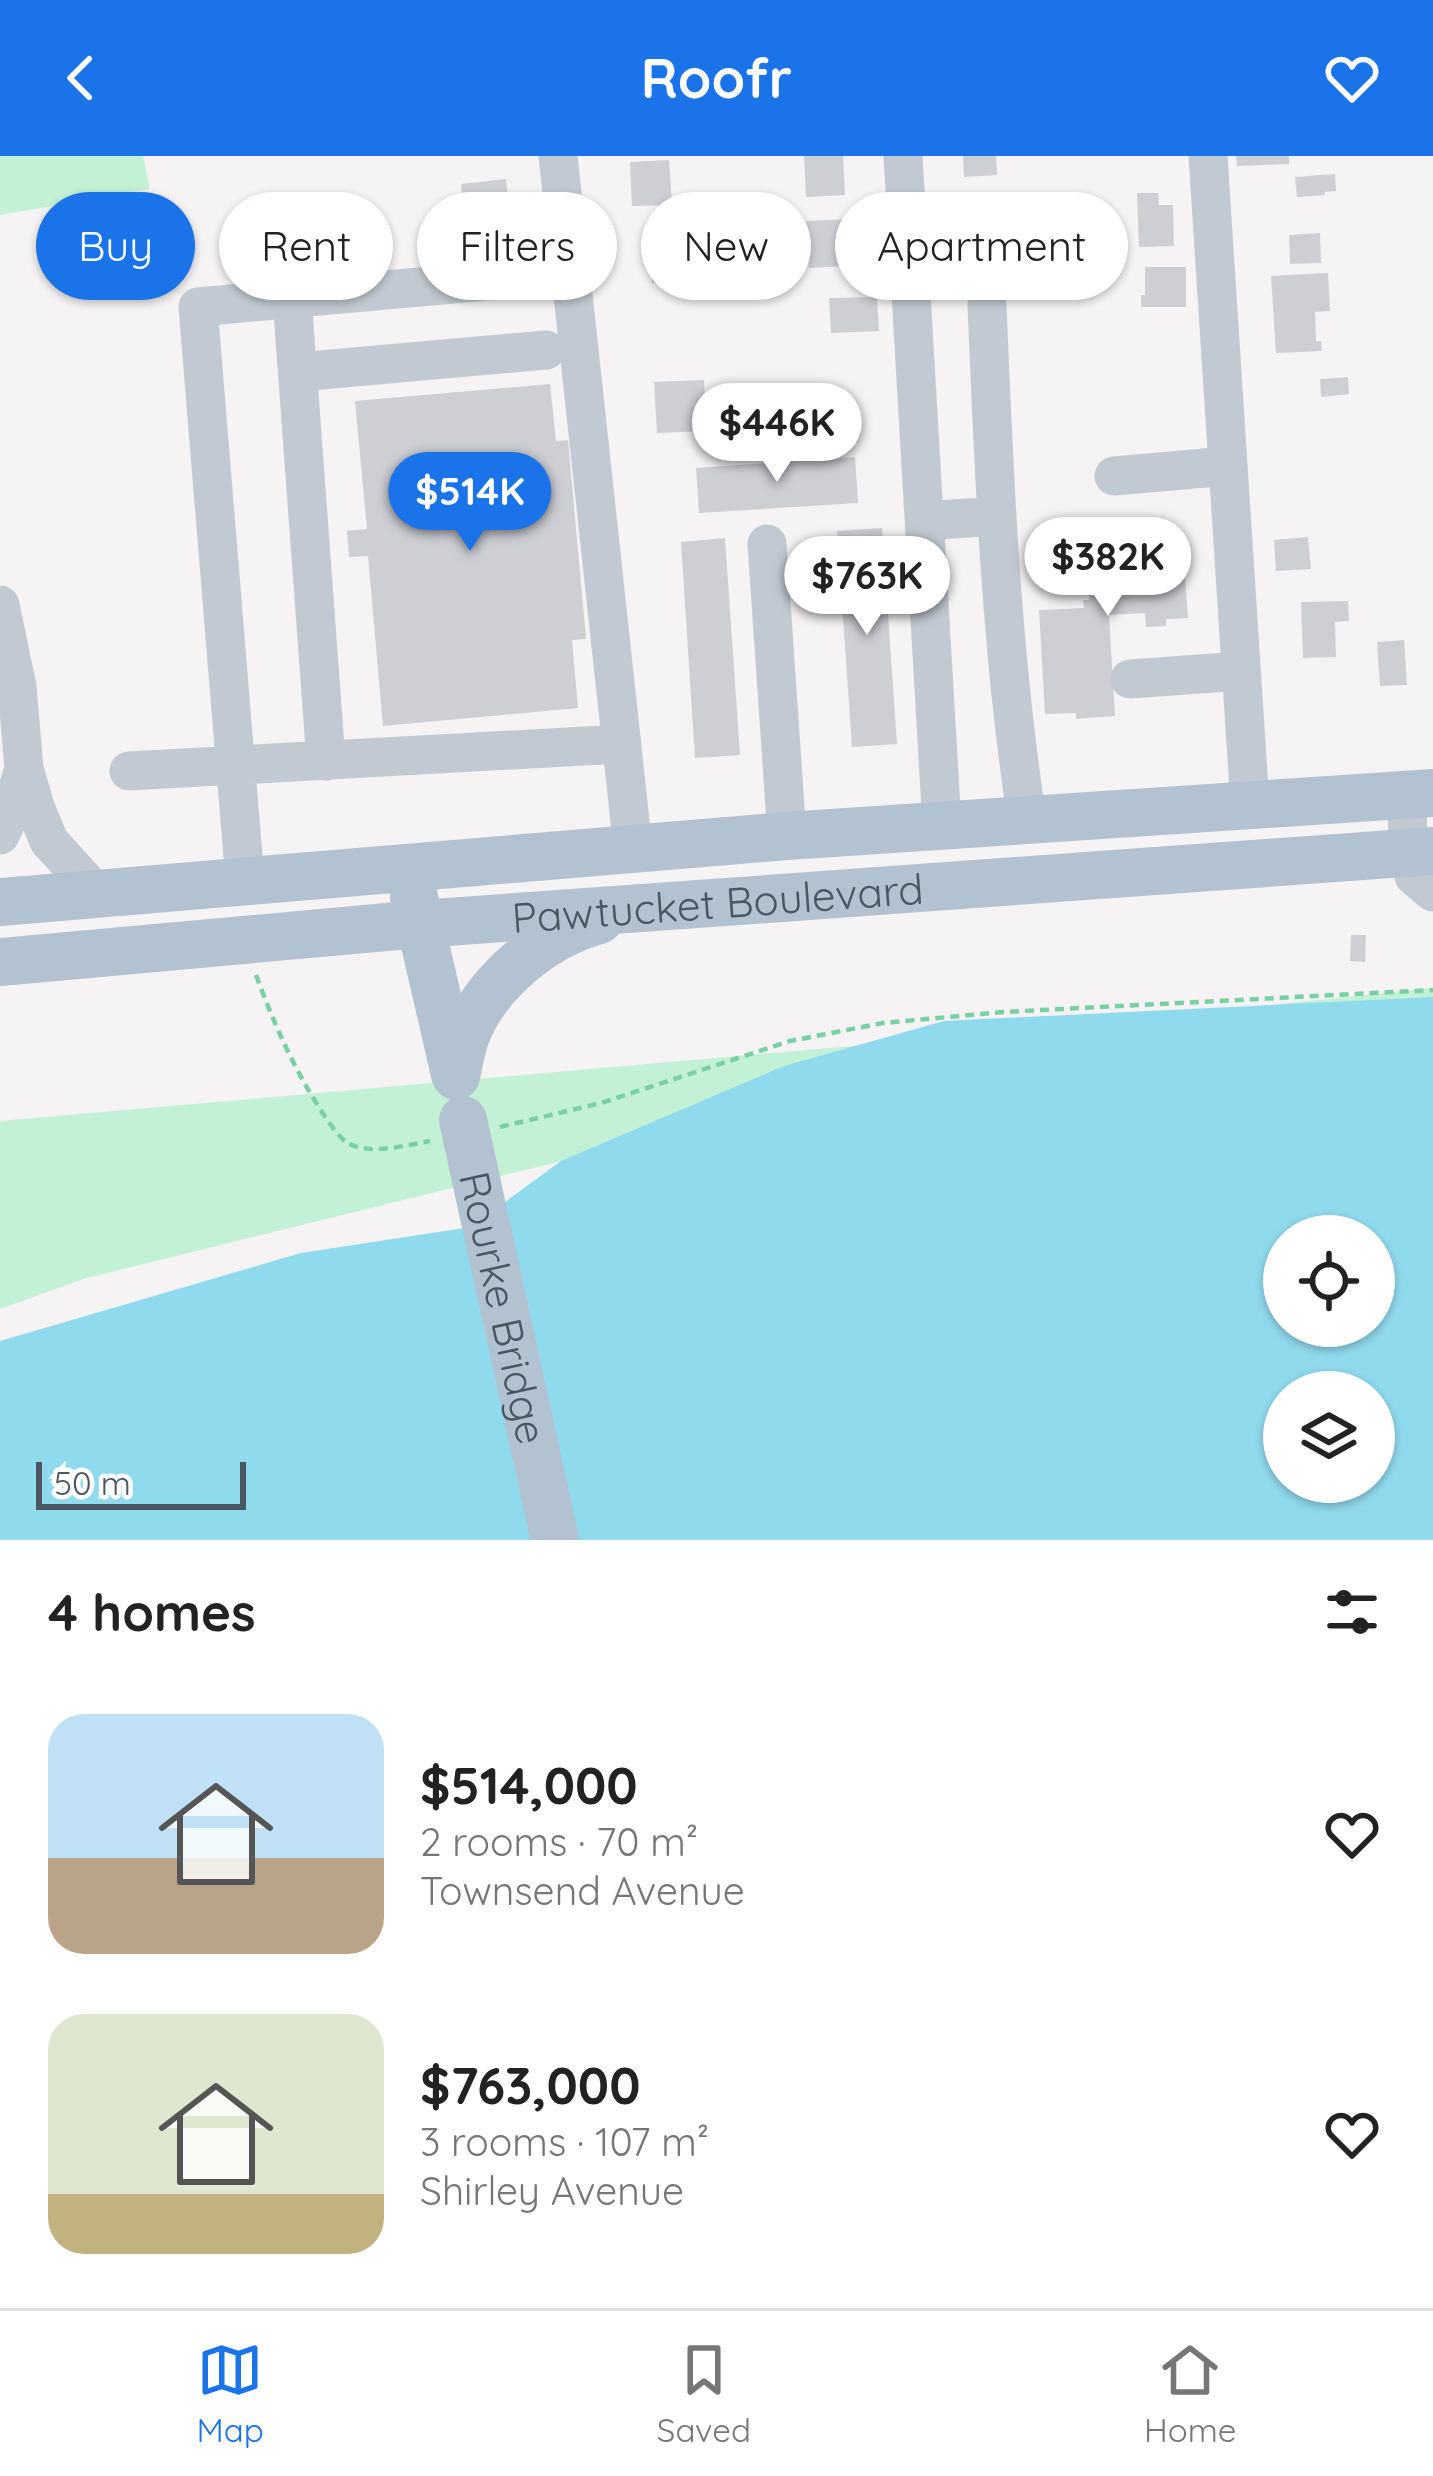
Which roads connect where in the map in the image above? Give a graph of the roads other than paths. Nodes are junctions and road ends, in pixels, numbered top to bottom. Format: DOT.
graph roads {
  1 [pos="559,156"];
  2 [pos="903,156"];
  3 [pos="1208,156"];
  4 [pos="271,300"];
  5 [pos="292,300"];
  6 [pos="987,304"];
  7 [pos="546,350"];
  8 [pos="298,372"];
  9 [pos="1228,466"];
  10 [pos="1114,476"];
  11 [pos="996,517"];
  12 [pos="925,521"];
  13 [pos="767,544"];
  14 [pos="0,604"];
  15 [pos="1241,671"];
  16 [pos="1130,679"];
  17 [pos="622,744"];
  18 [pos="326,761"];
  19 [pos="236,766"];
  20 [pos="24,768"];
  21 [pos="129,771"];
  22 [pos="1419,794"];
  23 [pos="1250,805"];
  24 [pos="1028,820"];
  25 [pos="942,826"];
  26 [pos="0,835"];
  27 [pos="787,836"];
  28 [pos="633,849"];
  29 [pos="1425,865"];
  30 [pos="406,867"];
  31 [pos="245,881"];
  32 [pos="97,894"];
  33 [pos="0,902"];
  34 [pos="675,905"];
  35 [pos="420,924"];
  36 [pos="0,962"];
  37 [pos="464,1116"];
  38 [pos="555,1540"];
  1 -- 17 [label="street"];
  2 -- 12 [label="street"];
  3 -- 9 [label="street"];
  4 -- 19 [label="street"];
  5 -- 8 [label="street"];
  6 -- 11 [label="street"];
  7 -- 8 [label="street"];
  8 -- 18 [label="street"];
  9 -- 10 [label="street"];
  9 -- 15 [label="street"];
  11 -- 12 [label="street"];
  11 -- 24 [label="street"];
  12 -- 25 [label="street"];
  13 -- 27 [label="street"];
  14 -- 20 [label="street"];
  15 -- 16 [label="street"];
  15 -- 23 [label="street"];
  17 -- 18 [label="street"];
  17 -- 28 [label="street"];
  18 -- 19 [label="street"];
  19 -- 21 [label="street"];
  19 -- 31 [label="street"];
  20 -- 26 [label="street"];
  20 -- 32 [label="street"];
  22 -- 23 [label="main road, Pawtucket Boulevard"];
  22 -- 29 [label="street"];
  23 -- 24 [label="main road, Pawtucket Boulevard"];
  24 -- 25 [label="main road, Pawtucket Boulevard"];
  25 -- 27 [label="main road, Pawtucket Boulevard"];
  27 -- 28 [label="main road, Pawtucket Boulevard"];
  28 -- 30 [label="main road, Pawtucket Boulevard"];
  29 -- 34 [label="main road, Pawtucket Boulevard"];
  30 -- 31 [label="main road, Pawtucket Boulevard"];
  30 -- 35 [label="main road, Rourke Bridge"];
  31 -- 32 [label="main road, Pawtucket Boulevard"];
  32 -- 33 [label="main road, Pawtucket Boulevard"];
  34 -- 35 [label="main road, Pawtucket Boulevard"];
  34 -- 37 [label="main road"];
  35 -- 36 [label="main road, Pawtucket Boulevard"];
  35 -- 37 [label="main road, Rourke Bridge"];
  37 -- 38 [label="main road, Rourke Bridge, bridge"];
}
